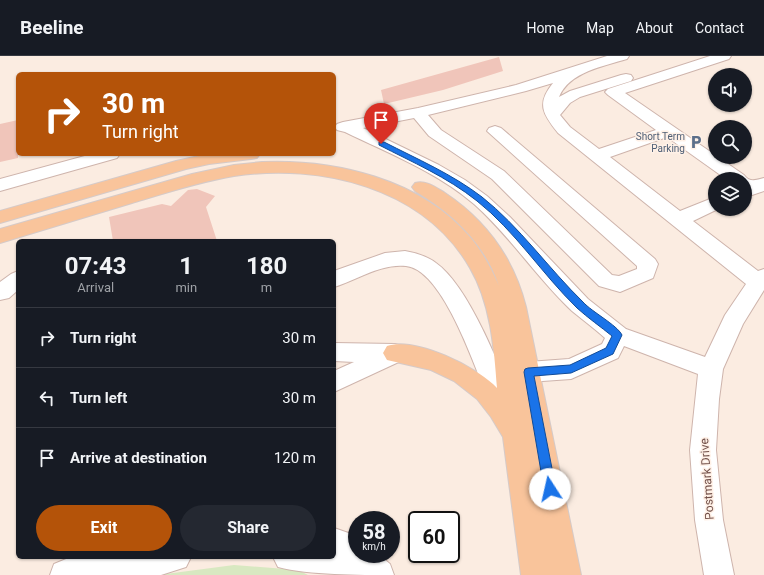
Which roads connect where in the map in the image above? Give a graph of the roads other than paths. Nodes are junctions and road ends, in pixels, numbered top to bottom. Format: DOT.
graph roads {
  1 [pos="622,56"];
  2 [pos="696,56"];
  3 [pos="724,56"];
  4 [pos="582,68"];
  5 [pos="418,114"];
  6 [pos="552,114"];
  7 [pos="341,127"];
  8 [pos="495,131"];
  9 [pos="668,131"];
  10 [pos="381,144"];
  11 [pos="104,156"];
  12 [pos="234,156"];
  13 [pos="318,156"];
  14 [pos="596,156"];
  15 [pos="728,172"];
  16 [pos="0,185"];
  17 [pos="708,206"];
  18 [pos="0,217"];
  19 [pos="678,220"];
  20 [pos="0,236"];
  21 [pos="336,278"];
  22 [pos="761,279"];
  23 [pos="16,282"];
  24 [pos="6,295"];
  25 [pos="618,335"];
  26 [pos="336,352"];
  27 [pos="395,353"];
  28 [pos="711,369"];
  29 [pos="528,372"];
  30 [pos="336,381"];
  31 [pos="515,437"];
  32 [pos="336,543"];
  33 [pos="348,547"];
  34 [pos="100,559"];
  35 [pos="167,559"];
  36 [pos="298,559"];
  37 [pos="366,563"];
  38 [pos="65,575"];
  39 [pos="106,575"];
  40 [pos="351,575"];
  41 [pos="379,575"];
  42 [pos="536,575"];
  43 [pos="566,575"];
  44 [pos="719,575"];
  1 -- 4 [label="street"];
  2 -- 6 [label="street"];
  3 -- 9 [label="street"];
  4 -- 5 [label="street"];
  4 -- 6 [label="street"];
  5 -- 7 [label="street"];
  5 -- 8 [label="street"];
  5 -- 10 [label="street"];
  6 -- 14 [label="street"];
  7 -- 10 [label="street"];
  9 -- 14 [label="street"];
  9 -- 15 [label="street"];
  10 -- 25 [label="street"];
  11 -- 16 [label="street"];
  12 -- 18 [label="main road"];
  13 -- 29 [label="main road"];
  14 -- 19 [label="street"];
  17 -- 19 [label="street"];
  19 -- 22 [label="street"];
  20 -- 31 [label="main road"];
  21 -- 31 [label="street"];
  22 -- 28 [label="street, Postmark Drive"];
  23 -- 24 [label="street"];
  25 -- 28 [label="street"];
  25 -- 29 [label="street"];
  26 -- 27 [label="street"];
  27 -- 30 [label="street"];
  27 -- 31 [label="main road"];
  28 -- 44 [label="street, Postmark Drive"];
  29 -- 43 [label="main road"];
  31 -- 42 [label="main road"];
  32 -- 33 [label="street"];
  34 -- 38 [label="street"];
  35 -- 39 [label="street"];
  36 -- 40 [label="street"];
  37 -- 41 [label="street"];
}
